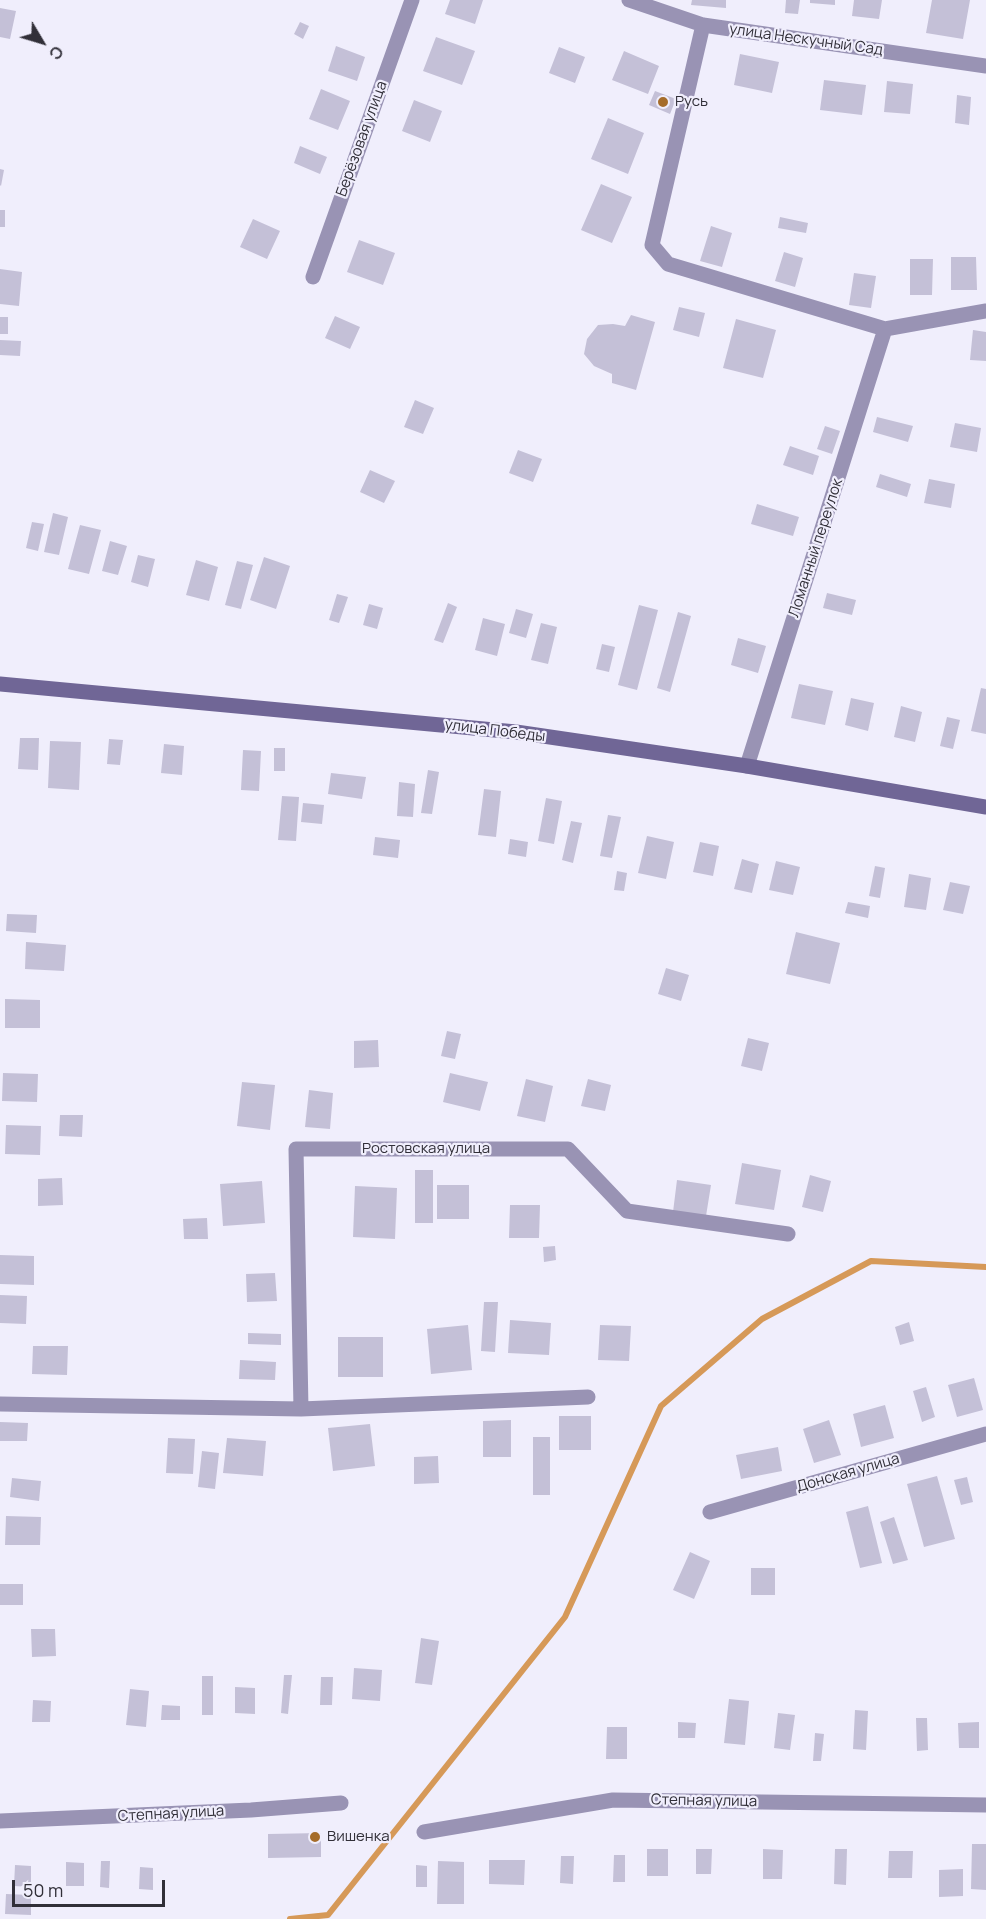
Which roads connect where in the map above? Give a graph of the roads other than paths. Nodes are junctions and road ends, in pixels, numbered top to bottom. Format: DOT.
graph roads {
  1 [pos="412,0"];
  2 [pos="629,0"];
  3 [pos="703,25"];
  4 [pos="986,66"];
  5 [pos="313,277"];
  6 [pos="986,311"];
  7 [pos="885,329"];
  8 [pos="0,684"];
  9 [pos="747,766"];
  10 [pos="986,807"];
  11 [pos="788,1234"];
  12 [pos="588,1397"];
  13 [pos="0,1404"];
  14 [pos="301,1409"];
  15 [pos="986,1434"];
  16 [pos="710,1512"];
  17 [pos="341,1803"];
  18 [pos="986,1805"];
  19 [pos="0,1821"];
  20 [pos="424,1832"];
  1 -- 5 [label="street, Берёзовая улица"];
  2 -- 3 [label="street, улица Нескучный Сад"];
  3 -- 4 [label="street, улица Нескучный Сад"];
  3 -- 7 [label="street"];
  6 -- 7 [label="street"];
  7 -- 9 [label="street, Ломанный переулок"];
  8 -- 9 [label="street, улица Победы"];
  9 -- 10 [label="street, улица Победы"];
  11 -- 14 [label="street, Ростовская улица"];
  12 -- 14 [label="street"];
  13 -- 14 [label="street"];
  15 -- 16 [label="street, Донская улица"];
  17 -- 19 [label="street, Степная улица"];
  18 -- 20 [label="street, Степная улица"];
}
